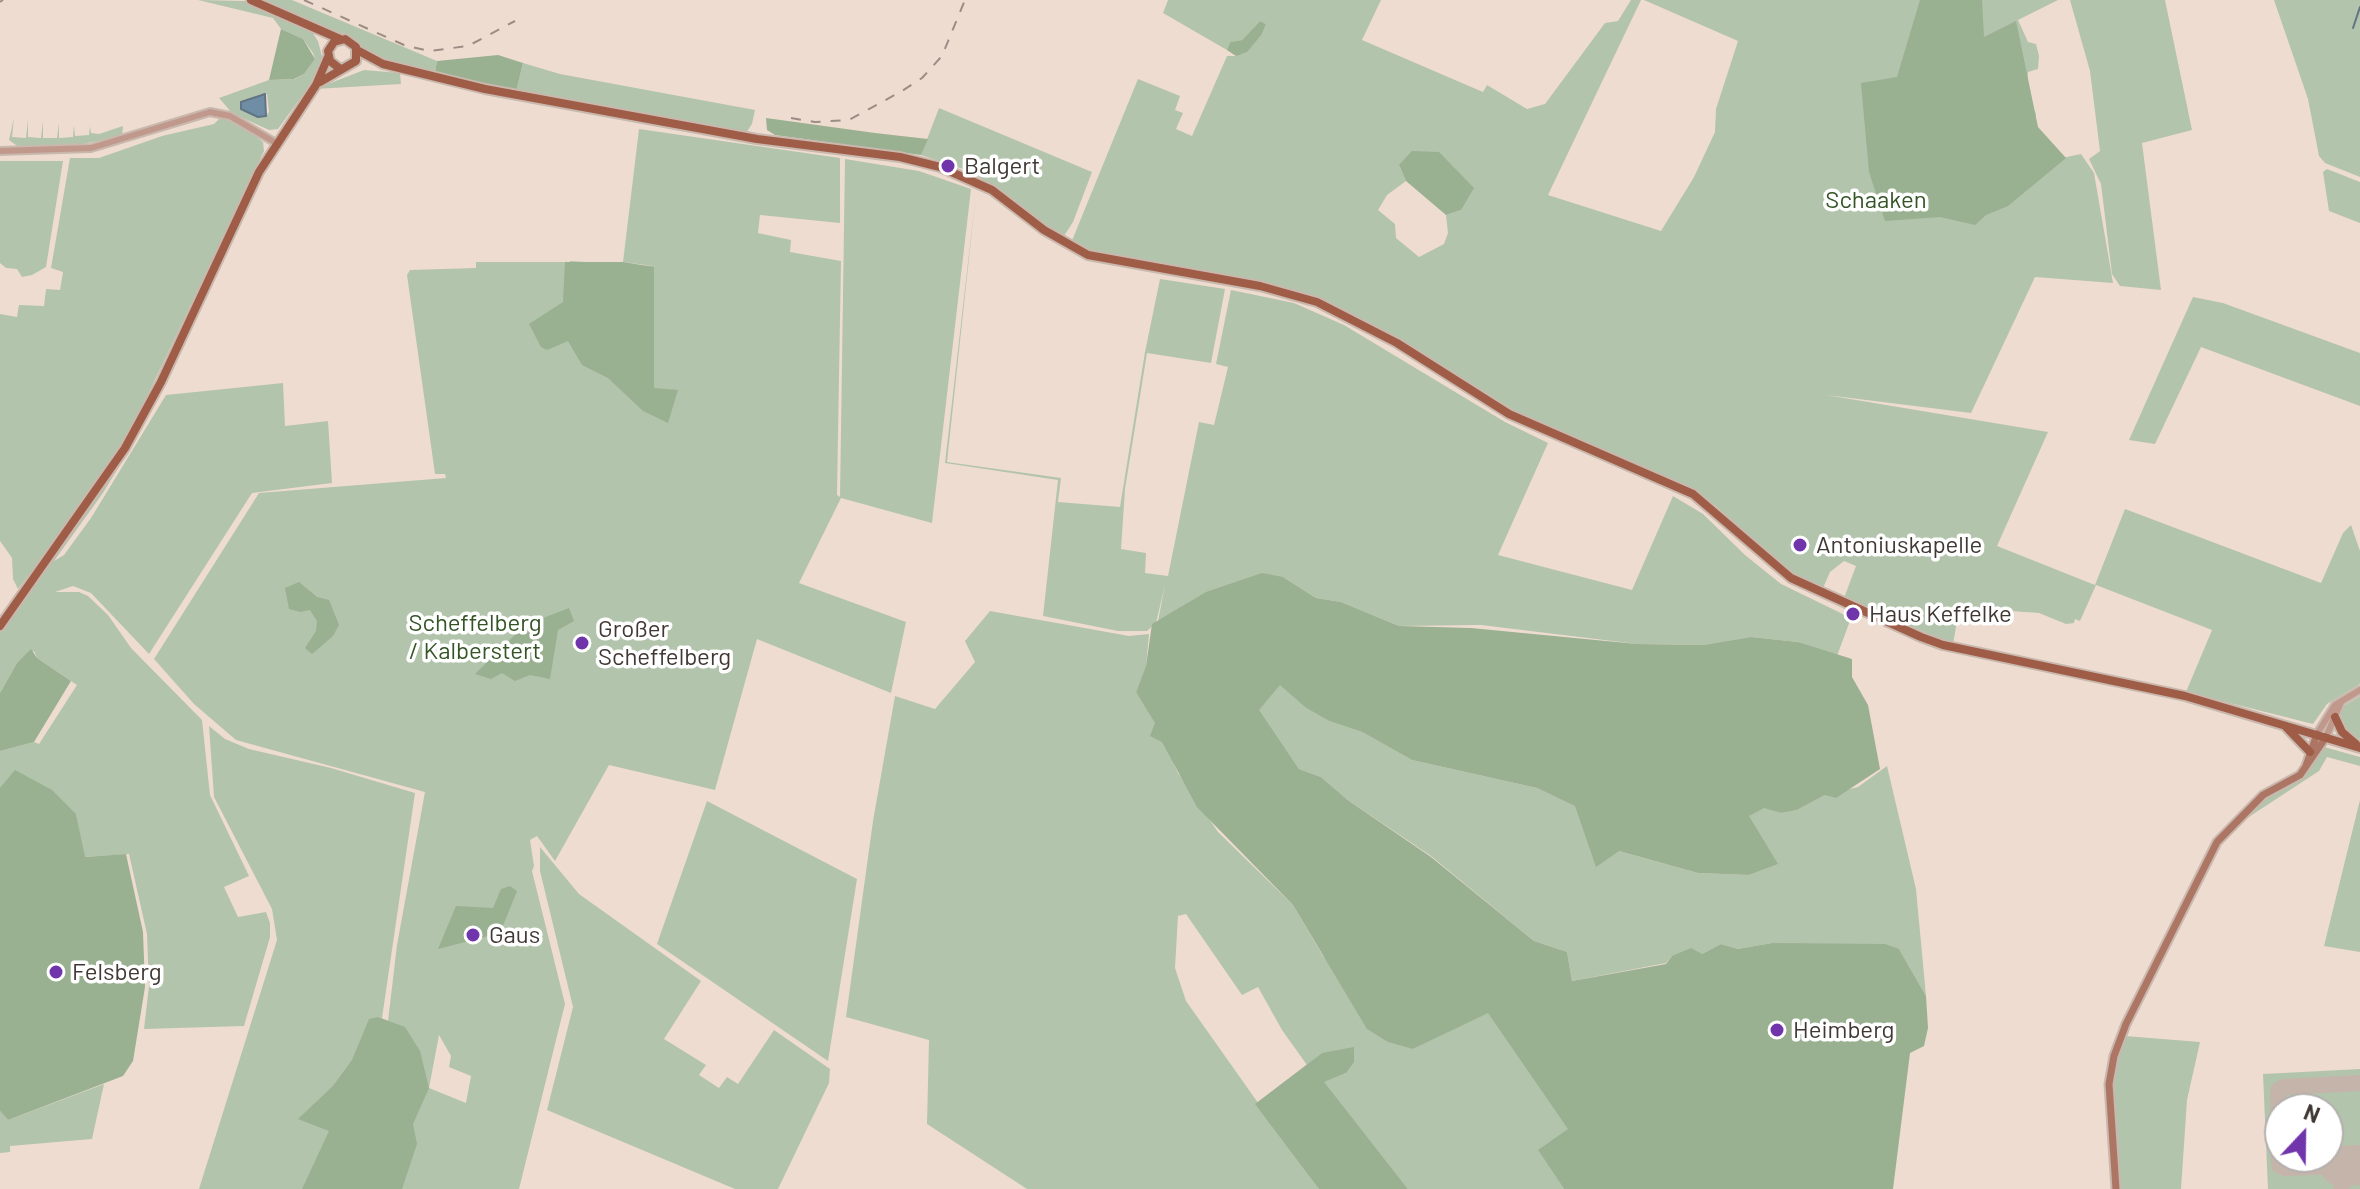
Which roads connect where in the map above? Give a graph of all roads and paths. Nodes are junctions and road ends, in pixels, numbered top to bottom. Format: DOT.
graph roads {
  1 [pos="251,0"];
  2 [pos="315,30"];
  3 [pos="341,39"];
  4 [pos="357,50"];
  5 [pos="328,54"];
  6 [pos="383,64"];
  7 [pos="352,65"];
  8 [pos="339,68"];
  9 [pos="316,85"];
  10 [pos="276,143"];
  11 [pos="0,151"];
  12 [pos="0,626"];
  13 [pos="2360,690"];
  14 [pos="2343,699"];
  15 [pos="2335,717"];
  16 [pos="2281,723"];
  17 [pos="2322,735"];
  18 [pos="2360,748"];
  19 [pos="2310,752"];
  20 [pos="2305,768"];
  21 [pos="2116,1189"];
  1 -- 2 [label="main road"];
  2 -- 3 [label="main road"];
  2 -- 5 [label="main road"];
  3 -- 4 [label="main road"];
  3 -- 5 [label="main road"];
  4 -- 6 [label="main road"];
  4 -- 7 [label="main road"];
  5 -- 8 [label="main road"];
  5 -- 9 [label="main road"];
  6 -- 7 [label="main road"];
  6 -- 16 [label="main road"];
  7 -- 8 [label="main road"];
  8 -- 9 [label="main road"];
  9 -- 10 [label="main road"];
  10 -- 11 [label="street"];
  10 -- 12 [label="main road"];
  13 -- 14 [label="street"];
  14 -- 15 [label="street"];
  14 -- 17 [label="street"];
  15 -- 17 [label="street"];
  15 -- 18 [label="main road"];
  16 -- 17 [label="main road"];
  16 -- 19 [label="main road"];
  17 -- 18 [label="main road"];
  17 -- 19 [label="main road"];
  17 -- 20 [label="main road"];
  19 -- 20 [label="main road"];
  20 -- 21 [label="main road"];
}
